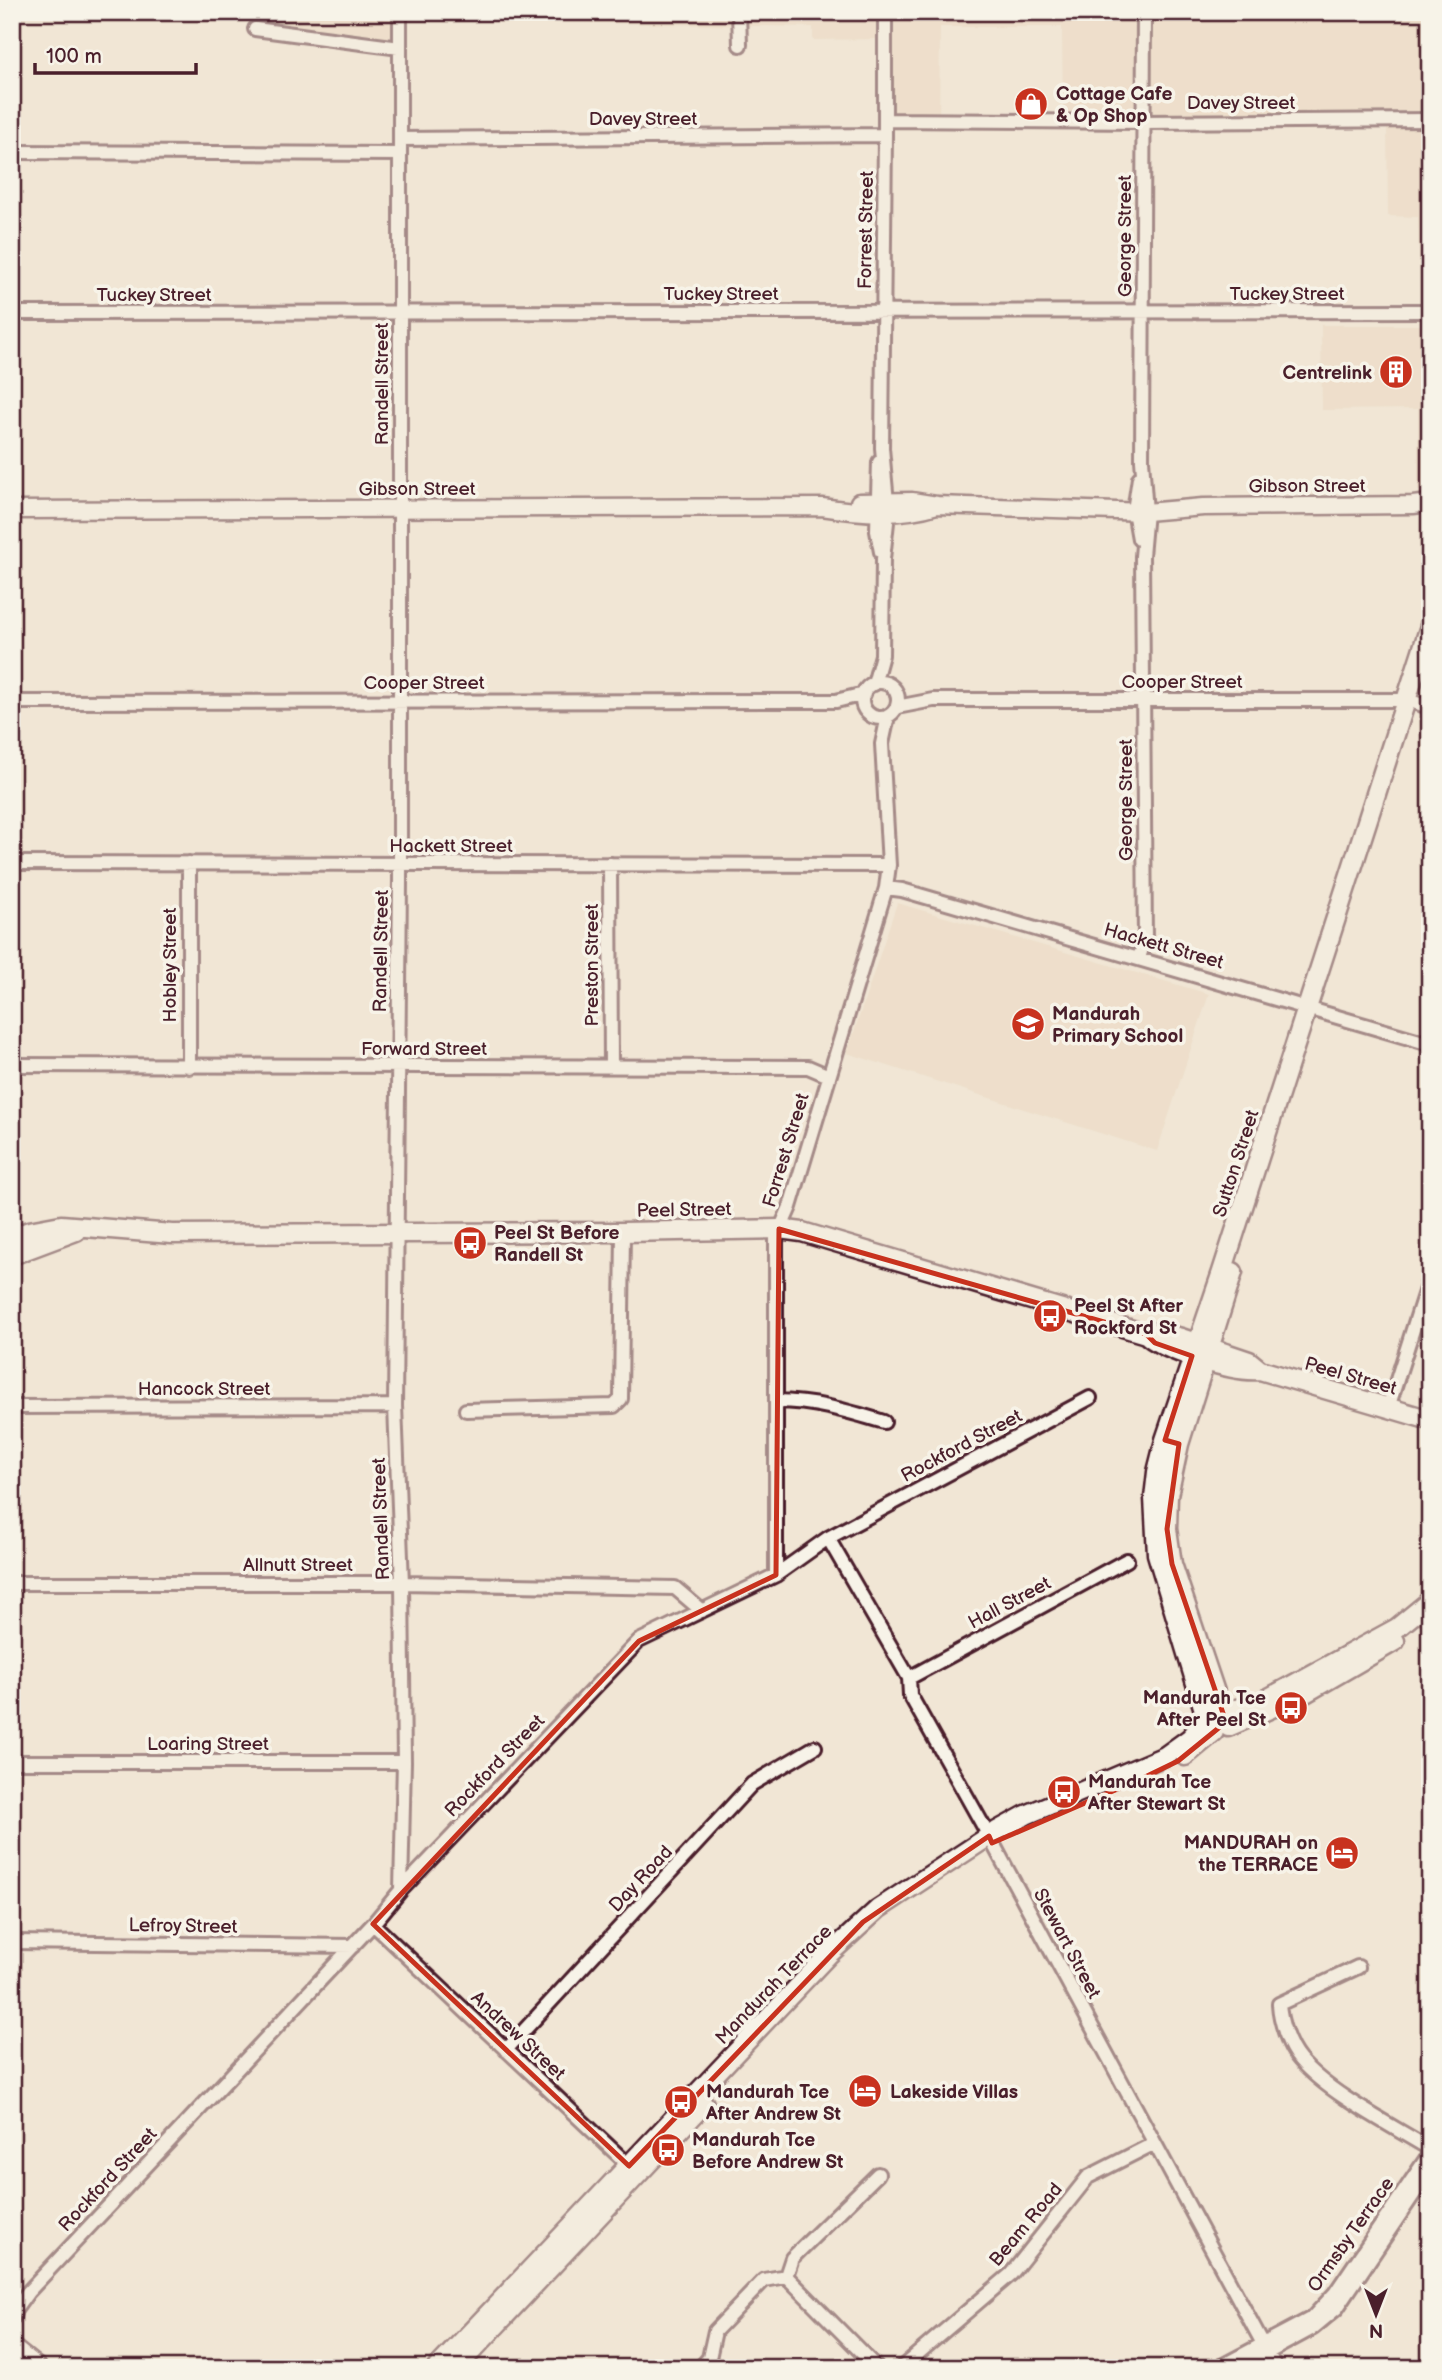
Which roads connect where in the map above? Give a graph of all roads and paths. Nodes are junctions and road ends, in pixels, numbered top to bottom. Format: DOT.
graph roads {
  1 [pos="400,12"];
  2 [pos="739,12"];
  3 [pos="885,12"];
  4 [pos="1143,12"];
  5 [pos="255,29"];
  6 [pos="740,44"];
  7 [pos="400,48"];
  8 [pos="885,120"];
  9 [pos="1430,120"];
  10 [pos="1144,122"];
  11 [pos="886,135"];
  12 [pos="400,138"];
  13 [pos="12,152"];
  14 [pos="400,154"];
  15 [pos="1429,311"];
  16 [pos="883,312"];
  17 [pos="12,313"];
  18 [pos="401,313"];
  19 [pos="1143,313"];
  20 [pos="1430,503"];
  21 [pos="1413,505"];
  22 [pos="1140,506"];
  23 [pos="882,508"];
  24 [pos="400,509"];
  25 [pos="1430,509"];
  26 [pos="12,510"];
  27 [pos="1430,626"];
  28 [pos="881,655"];
  29 [pos="1430,659"];
  30 [pos="874,684"];
  31 [pos="894,690"];
  32 [pos="864,694"];
  33 [pos="933,700"];
  34 [pos="400,701"];
  35 [pos="836,701"];
  36 [pos="1143,701"];
  37 [pos="12,702"];
  38 [pos="1417,704"];
  39 [pos="892,711"];
  40 [pos="869,714"];
  41 [pos="882,744"];
  42 [pos="12,863"];
  43 [pos="188,863"];
  44 [pos="610,864"];
  45 [pos="889,864"];
  46 [pos="400,865"];
  47 [pos="886,888"];
  48 [pos="1139,958"];
  49 [pos="1311,1009"];
  50 [pos="1430,1044"];
  51 [pos="611,1066"];
  52 [pos="14,1067"];
  53 [pos="189,1067"];
  54 [pos="398,1067"];
  55 [pos="828,1076"];
  56 [pos="82,1228"];
  57 [pos="779,1229"];
  58 [pos="18,1232"];
  59 [pos="623,1232"];
  60 [pos="397,1233"];
  61 [pos="12,1255"];
  62 [pos="1430,1276"];
  63 [pos="1201,1352"];
  64 [pos="1090,1398"];
  65 [pos="776,1401"];
  66 [pos="395,1406"];
  67 [pos="12,1407"];
  68 [pos="1388,1408"];
  69 [pos="466,1410"];
  70 [pos="1430,1420"];
  71 [pos="884,1422"];
  72 [pos="828,1538"];
  73 [pos="1127,1560"];
  74 [pos="776,1575"];
  75 [pos="402,1583"];
  76 [pos="12,1584"];
  77 [pos="1430,1601"];
  78 [pos="702,1611"];
  79 [pos="1430,1614"];
  80 [pos="909,1678"];
  81 [pos="1216,1720"];
  82 [pos="815,1747"];
  83 [pos="12,1762"];
  84 [pos="404,1762"];
  85 [pos="991,1840"];
  86 [pos="401,1890"];
  87 [pos="373,1924"];
  88 [pos="12,1942"];
  89 [pos="353,1946"];
  90 [pos="1358,1967"];
  91 [pos="506,2050"];
  92 [pos="1153,2144"];
  93 [pos="1430,2151"];
  94 [pos="634,2170"];
  95 [pos="1430,2170"];
  96 [pos="878,2174"];
  97 [pos="786,2276"];
  98 [pos="28,2292"];
  99 [pos="12,2302"];
  100 [pos="12,2319"];
  101 [pos="12,2336"];
  102 [pos="1266,2348"];
  103 [pos="24,2358"];
  104 [pos="437,2368"];
  105 [pos="456,2368"];
  106 [pos="700,2368"];
  107 [pos="877,2368"];
  108 [pos="901,2368"];
  109 [pos="1218,2368"];
  110 [pos="1240,2368"];
  111 [pos="1276,2368"];
  1 -- 7 [label="street, Randell Street"];
  2 -- 6 [label="street"];
  3 -- 8 [label="street, Forrest Street"];
  4 -- 10 [label="street, George Street"];
  5 -- 7 [label="street"];
  7 -- 12 [label="street, Randell Street"];
  8 -- 10 [label="street, Davey Street"];
  8 -- 11 [label="street, Forrest Street"];
  9 -- 10 [label="street, Davey Street"];
  10 -- 19 [label="street, George Street"];
  11 -- 12 [label="street, Davey Street"];
  11 -- 16 [label="street, Forrest Street"];
  12 -- 14 [label="street, Randell Street"];
  13 -- 14 [label="street"];
  14 -- 18 [label="street, Randell Street"];
  15 -- 19 [label="street, Tuckey Street"];
  16 -- 18 [label="street, Tuckey Street"];
  16 -- 19 [label="street, Tuckey Street"];
  16 -- 23 [label="street, Forrest Street"];
  17 -- 18 [label="street, Tuckey Street"];
  18 -- 24 [label="street, Randell Street"];
  19 -- 22 [label="street, George Street"];
  20 -- 21 [label="street, Gibson Street"];
  21 -- 22 [label="street, Gibson Street"];
  21 -- 25 [label="street, Gibson Street"];
  22 -- 23 [label="street, Gibson Street"];
  22 -- 36 [label="street, George Street"];
  23 -- 24 [label="street, Gibson Street"];
  23 -- 28 [label="street, Forrest Street"];
  24 -- 26 [label="street, Gibson Street"];
  24 -- 34 [label="street, Randell Street"];
  27 -- 38 [label="main road, Sutton Street"];
  28 -- 30 [label="street, Forrest Street"];
  28 -- 31 [label="street, Forrest Street"];
  29 -- 38 [label="main road, Sutton Street"];
  30 -- 31 [label="street"];
  30 -- 32 [label="street"];
  31 -- 33 [label="street, Cooper Street"];
  31 -- 39 [label="street"];
  32 -- 35 [label="street, Cooper Street"];
  32 -- 40 [label="street"];
  33 -- 36 [label="street, Cooper Street"];
  33 -- 39 [label="street, Cooper Street"];
  34 -- 35 [label="street, Cooper Street"];
  34 -- 37 [label="street, Cooper Street"];
  34 -- 46 [label="street, Randell Street"];
  35 -- 40 [label="street, Cooper Street"];
  36 -- 38 [label="street, Cooper Street"];
  36 -- 48 [label="street, George Street"];
  38 -- 49 [label="main road, Sutton Street"];
  39 -- 40 [label="street"];
  39 -- 41 [label="street, Forrest Street"];
  40 -- 41 [label="street, Forrest Street"];
  41 -- 45 [label="street, Forrest Street"];
  42 -- 43 [label="street, Hackett Street"];
  43 -- 46 [label="street, Hackett Street"];
  43 -- 53 [label="street, Hobley Street"];
  44 -- 45 [label="street, Hackett Street"];
  44 -- 46 [label="street, Hackett Street"];
  44 -- 51 [label="street, Preston Street"];
  45 -- 47 [label="street, Forrest Street"];
  46 -- 54 [label="street, Randell Street"];
  47 -- 48 [label="street, Hackett Street"];
  47 -- 55 [label="street, Forrest Street"];
  48 -- 49 [label="street, Hackett Street"];
  49 -- 50 [label="street, Hackett Street"];
  49 -- 63 [label="main road, Sutton Street"];
  51 -- 54 [label="street, Forward Street"];
  51 -- 55 [label="street, Forward Street"];
  52 -- 53 [label="street, Forward Street"];
  53 -- 54 [label="street, Forward Street"];
  54 -- 60 [label="street, Randell Street"];
  55 -- 57 [label="street, Forrest Street"];
  56 -- 58 [label="main road, Peel Street"];
  56 -- 60 [label="main road, Peel Street"];
  56 -- 61 [label="main road, Peel Street"];
  57 -- 59 [label="main road, Peel Street"];
  57 -- 63 [label="main road, Peel Street"];
  57 -- 65 [label="street, Forrest Street"];
  59 -- 60 [label="main road, Peel Street"];
  59 -- 69 [label="street"];
  60 -- 66 [label="street, Randell Street"];
  62 -- 68 [label="street"];
  63 -- 68 [label="main road, Peel Street"];
  63 -- 81 [label="main road, Sutton Street"];
  64 -- 72 [label="street, Rockford Street"];
  65 -- 71 [label="street"];
  65 -- 74 [label="street, Forrest Street"];
  66 -- 67 [label="street, Hancock Street"];
  66 -- 75 [label="street, Randell Street"];
  68 -- 70 [label="main road, Peel Street"];
  72 -- 74 [label="street, Rockford Street"];
  72 -- 80 [label="street, Stewart Street"];
  73 -- 80 [label="street, Hall Street"];
  74 -- 78 [label="street, Rockford Street"];
  75 -- 76 [label="street, Allnutt Street"];
  75 -- 78 [label="street, Allnutt Street"];
  75 -- 84 [label="street, Randell Street"];
  77 -- 81 [label="main road, Mandurah Terrace"];
  78 -- 86 [label="street, Rockford Street"];
  79 -- 81 [label="main road, Mandurah Terrace"];
  80 -- 85 [label="street, Stewart Street"];
  81 -- 85 [label="main road, Mandurah Terrace"];
  82 -- 91 [label="street, Day Road"];
  83 -- 84 [label="street, Loaring Street"];
  84 -- 86 [label="street, Randell Street"];
  85 -- 92 [label="street, Stewart Street"];
  85 -- 94 [label="main road, Mandurah Terrace"];
  86 -- 87 [label="street, Rockford Street"];
  87 -- 89 [label="street, Rockford Street"];
  87 -- 91 [label="street, Andrew Street"];
  88 -- 89 [label="street, Lefroy Street"];
  89 -- 98 [label="street, Rockford Street"];
  90 -- 93 [label="street"];
  91 -- 94 [label="street, Andrew Street"];
  92 -- 102 [label="street, Stewart Street"];
  92 -- 108 [label="street, Beam Road"];
  93 -- 102 [label="street, Ormsby Terrace"];
  94 -- 104 [label="main road, Mandurah Terrace"];
  94 -- 105 [label="main road, Mandurah Terrace"];
  95 -- 102 [label="street, Ormsby Terrace"];
  96 -- 97 [label="street"];
  97 -- 106 [label="street"];
  97 -- 107 [label="street"];
  98 -- 99 [label="street, Rockford Street"];
  98 -- 100 [label="street, Rockford Street"];
  101 -- 103 [label="main road"];
  102 -- 109 [label="street, Ormsby Terrace"];
  102 -- 110 [label="street, Ormsby Terrace"];
  102 -- 111 [label="street, Stewart Street"];
}
